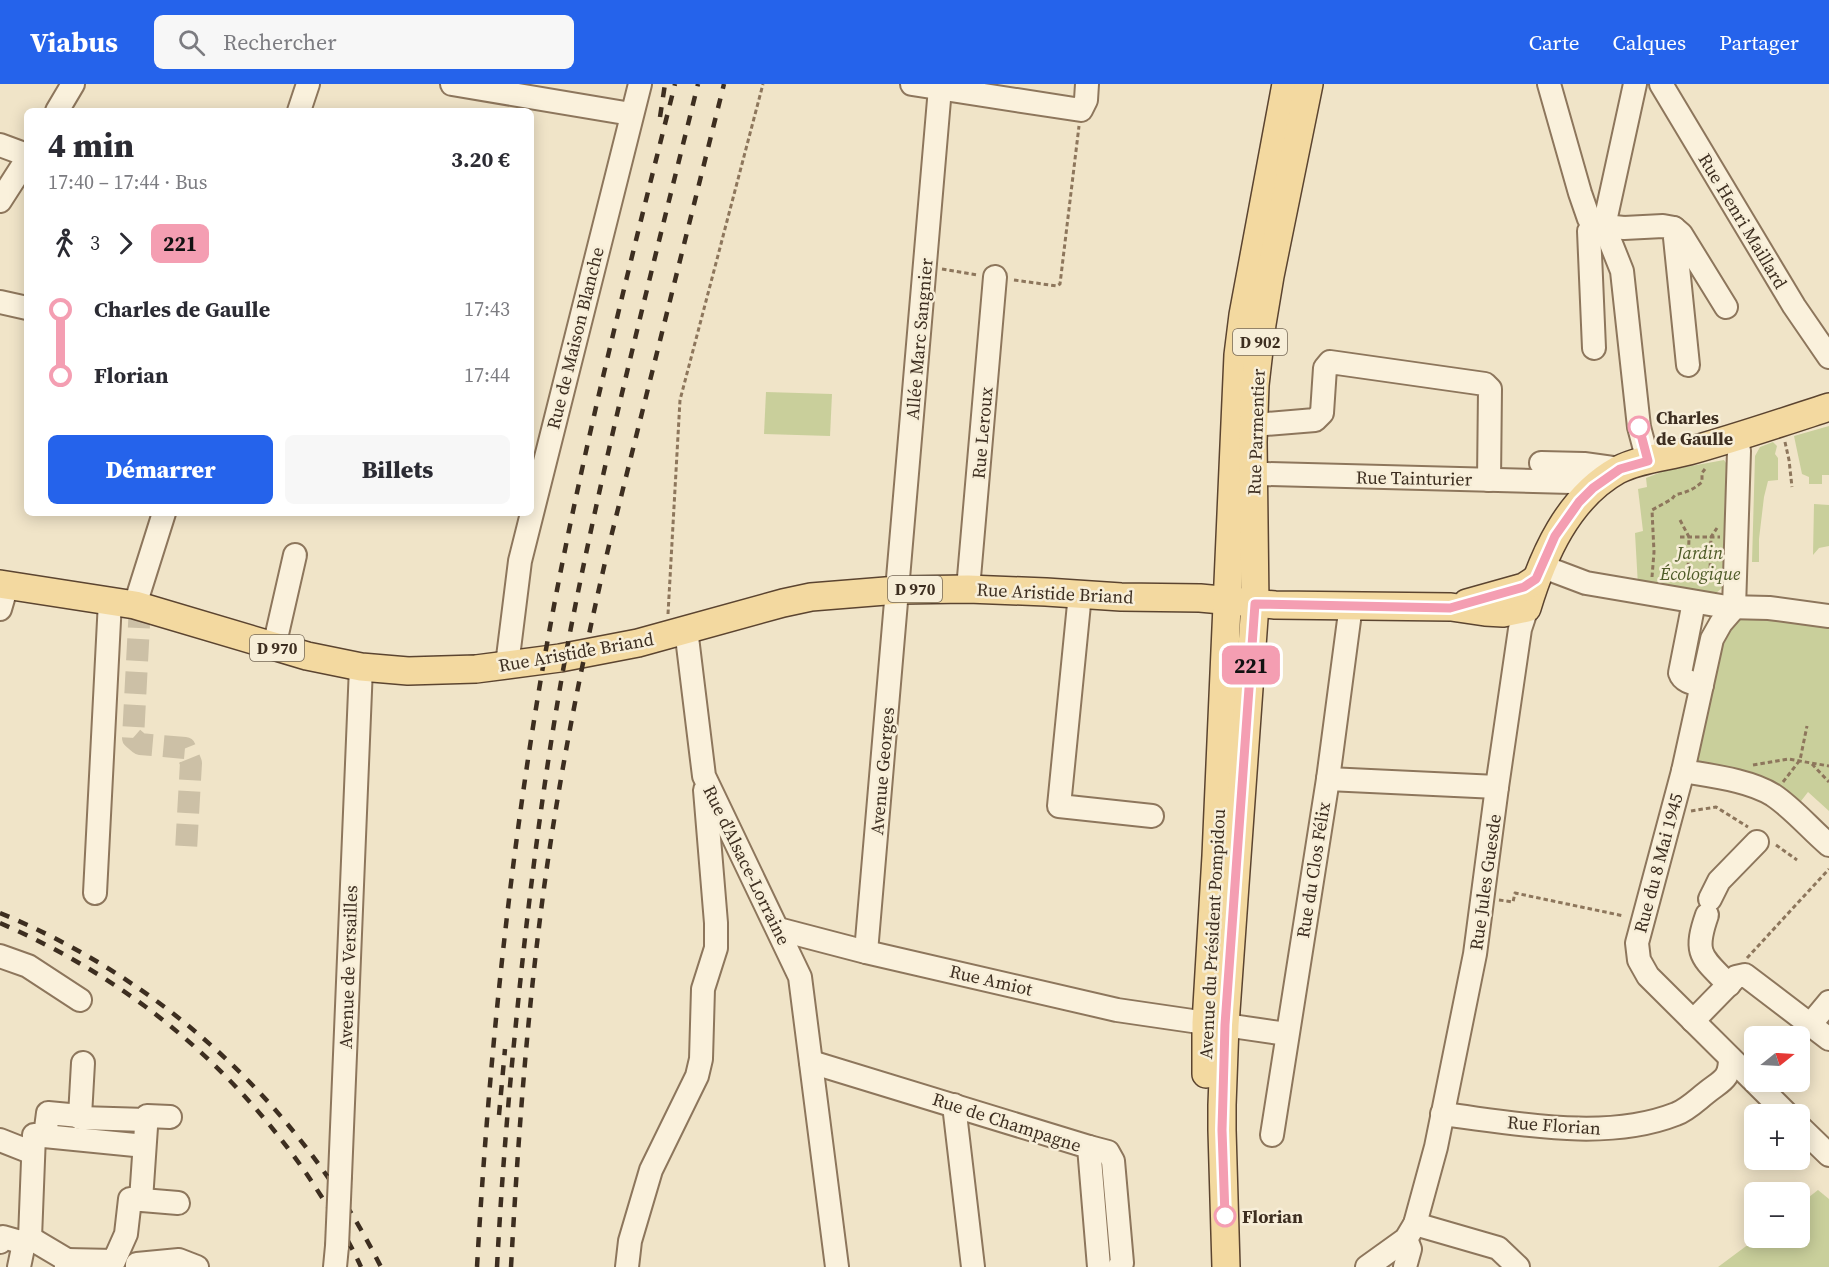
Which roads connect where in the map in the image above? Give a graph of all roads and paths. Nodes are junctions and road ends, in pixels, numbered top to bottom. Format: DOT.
graph roads {
  1 [pos="73,84"];
  2 [pos="308,84"];
  3 [pos="452,84"];
  4 [pos="639,84"];
  5 [pos="763,84"];
  6 [pos="912,84"];
  7 [pos="1087,84"];
  8 [pos="1286,84"];
  9 [pos="1309,84"];
  10 [pos="1550,84"];
  11 [pos="1635,84"];
  12 [pos="1661,84"];
  13 [pos="940,88"];
  14 [pos="59,108"];
  15 [pos="300,108"];
  16 [pos="1081,110"];
  17 [pos="631,114"];
  18 [pos="0,145"];
  19 [pos="24,156"];
  20 [pos="24,162"];
  21 [pos="0,201"];
  22 [pos="1599,224"];
  23 [pos="1674,228"];
  24 [pos="925,266"];
  25 [pos="995,277"];
  26 [pos="0,302"];
  27 [pos="24,307"];
  28 [pos="1726,307"];
  29 [pos="1594,348"];
  30 [pos="1829,357"];
  31 [pos="1688,365"];
  32 [pos="1829,407"];
  33 [pos="1780,423"];
  34 [pos="1244,434"];
  35 [pos="1736,436"];
  36 [pos="1701,447"];
  37 [pos="1653,460"];
  38 [pos="1541,463"];
  39 [pos="1611,475"];
  40 [pos="1489,480"];
  41 [pos="1242,485"];
  42 [pos="1791,487"];
  43 [pos="534,505"];
  44 [pos="163,516"];
  45 [pos="531,516"];
  46 [pos="1680,520"];
  47 [pos="1680,537"];
  48 [pos="1689,537"];
  49 [pos="295,555"];
  50 [pos="1228,570"];
  51 [pos="1679,571"];
  52 [pos="1538,572"];
  53 [pos="1688,572"];
  54 [pos="968,589"];
  55 [pos="898,590"];
  56 [pos="2,593"];
  57 [pos="1770,593"];
  58 [pos="1080,594"];
  59 [pos="1649,594"];
  60 [pos="1200,598"];
  61 [pos="1734,598"];
  62 [pos="1228,602"];
  63 [pos="1694,602"];
  64 [pos="122,603"];
  65 [pos="1255,604"];
  66 [pos="1351,605"];
  67 [pos="1450,608"];
  68 [pos="1527,608"];
  69 [pos="1829,616"];
  70 [pos="676,632"];
  71 [pos="274,647"];
  72 [pos="507,665"];
  73 [pos="361,667"];
  74 [pos="1702,685"];
  75 [pos="1807,726"];
  76 [pos="1800,760"];
  77 [pos="1811,762"];
  78 [pos="1744,763"];
  79 [pos="1244,766"];
  80 [pos="1829,766"];
  81 [pos="1683,771"];
  82 [pos="704,776"];
  83 [pos="1328,779"];
  84 [pos="1829,782"];
  85 [pos="1497,787"];
  86 [pos="1773,795"];
  87 [pos="1672,813"];
  88 [pos="1152,816"];
  89 [pos="1758,837"];
  90 [pos="1829,845"];
  91 [pos="1797,860"];
  92 [pos="1829,869"];
  93 [pos="95,893"];
  94 [pos="1483,897"];
  95 [pos="1643,920"];
  96 [pos="778,929"];
  97 [pos="866,951"];
  98 [pos="0,957"];
  99 [pos="1734,981"];
  100 [pos="80,1000"];
  101 [pos="1829,1002"];
  102 [pos="1693,1021"];
  103 [pos="1216,1024"];
  104 [pos="1809,1026"];
  105 [pos="1810,1027"];
  106 [pos="1287,1034"];
  107 [pos="1829,1039"];
  108 [pos="811,1062"];
  109 [pos="83,1063"];
  110 [pos="1727,1068"];
  111 [pos="1777,1104"];
  112 [pos="954,1105"];
  113 [pos="1442,1114"];
  114 [pos="80,1116"];
  115 [pos="170,1117"];
  116 [pos="146,1120"];
  117 [pos="1272,1135"];
  118 [pos="1810,1137"];
  119 [pos="0,1140"];
  120 [pos="37,1141"];
  121 [pos="135,1145"];
  122 [pos="1089,1147"];
  123 [pos="1829,1155"];
  124 [pos="141,1200"];
  125 [pos="178,1203"];
  126 [pos="1410,1231"];
  127 [pos="27,1241"];
  128 [pos="0,1242"];
  129 [pos="336,1257"];
  130 [pos="67,1263"];
  131 [pos="19,1267"];
  132 [pos="137,1267"];
  133 [pos="197,1267"];
  134 [pos="627,1267"];
  135 [pos="837,1267"];
  136 [pos="973,1267"];
  137 [pos="1099,1267"];
  138 [pos="1119,1267"];
  139 [pos="1208,1267"];
  140 [pos="1226,1267"];
  141 [pos="1367,1267"];
  142 [pos="1405,1267"];
  143 [pos="1518,1267"];
  1 -- 14 [label="street"];
  2 -- 15 [label="street"];
  3 -- 17 [label="street"];
  4 -- 17 [label="street, Rue de Maison Blanche"];
  5 -- 70 [label="path"];
  6 -- 13 [label="street"];
  7 -- 16 [label="street"];
  8 -- 34 [label="main road, Rue Parmentier / D 902"];
  9 -- 34 [label="main road, Rue Parmentier / D 902"];
  10 -- 22 [label="street"];
  11 -- 22 [label="street"];
  12 -- 30 [label="street, Rue Henri Maillard"];
  13 -- 16 [label="street"];
  13 -- 24 [label="street, Allée Marc Sangnier"];
  16 -- 25 [label="path"];
  17 -- 43 [label="street, Rue de Maison Blanche"];
  18 -- 19 [label="street"];
  20 -- 21 [label="street"];
  22 -- 23 [label="street"];
  22 -- 29 [label="street"];
  22 -- 37 [label="street"];
  23 -- 28 [label="street"];
  23 -- 31 [label="street"];
  24 -- 25 [label="path"];
  24 -- 55 [label="street, Allée Marc Sangnier"];
  25 -- 54 [label="street, Rue Leroux"];
  26 -- 27 [label="street"];
  32 -- 33 [label="main road"];
  33 -- 35 [label="main road"];
  33 -- 42 [label="path"];
  34 -- 40 [label="street"];
  34 -- 41 [label="main road"];
  35 -- 36 [label="main road"];
  35 -- 61 [label="street"];
  36 -- 37 [label="main road"];
  36 -- 59 [label="path"];
  37 -- 39 [label="main road"];
  38 -- 39 [label="street"];
  39 -- 40 [label="street, Rue Tainturier"];
  39 -- 52 [label="main road, Rue Jules Guesde"];
  40 -- 41 [label="street, Rue Tainturier"];
  41 -- 50 [label="main road, Rue Parmentier"];
  41 -- 65 [label="main road, Rue Parmentier"];
  44 -- 64 [label="street"];
  45 -- 72 [label="street, Rue de Maison Blanche"];
  46 -- 48 [label="path"];
  47 -- 48 [label="path"];
  48 -- 53 [label="path"];
  48 -- 53 [label="path"];
  49 -- 71 [label="street"];
  50 -- 60 [label="main road"];
  50 -- 62 [label="main road, Rue Parmentier"];
  51 -- 53 [label="path"];
  52 -- 59 [label="street"];
  52 -- 67 [label="main road"];
  52 -- 68 [label="main road, Rue Jules Guesde"];
  54 -- 55 [label="main road, Rue Aristide Briand / D 970"];
  54 -- 58 [label="main road, Rue Aristide Briand / D 970"];
  55 -- 70 [label="main road, Rue Aristide Briand / D 970"];
  55 -- 97 [label="street, Avenue Georges"];
  56 -- 64 [label="main road, Rue Aristide Briand / D 970"];
  57 -- 61 [label="street"];
  58 -- 60 [label="main road, Rue Aristide Briand / D 970"];
  58 -- 88 [label="street"];
  59 -- 63 [label="street"];
  60 -- 62 [label="main road, Rue Aristide Briand / D 970"];
  61 -- 63 [label="street"];
  61 -- 69 [label="street"];
  61 -- 74 [label="street, Rue du 8 Mai 1945"];
  62 -- 65 [label="main road, Rue Aristide Briand"];
  62 -- 79 [label="main road"];
  62 -- 103 [label="main road, Avenue du Président Pompidou"];
  63 -- 74 [label="street"];
  64 -- 71 [label="main road, Rue Aristide Briand / D 970"];
  64 -- 93 [label="street"];
  65 -- 66 [label="main road"];
  65 -- 79 [label="main road, Avenue du Président Pompidou"];
  66 -- 67 [label="main road"];
  66 -- 83 [label="street, Rue du Clos Félix"];
  67 -- 68 [label="main road"];
  68 -- 85 [label="street, Rue Jules Guesde"];
  70 -- 72 [label="main road, Rue Aristide Briand / D 970"];
  70 -- 82 [label="street, Rue d'Alsace-Lorraine"];
  71 -- 73 [label="main road, Rue Aristide Briand / D 970"];
  72 -- 73 [label="main road, Rue Aristide Briand / D 970"];
  73 -- 129 [label="street, Avenue de Versailles, bridge"];
  74 -- 81 [label="street, Rue du 8 Mai 1945"];
  75 -- 76 [label="path"];
  76 -- 77 [label="path"];
  76 -- 78 [label="path"];
  76 -- 86 [label="path"];
  77 -- 80 [label="path"];
  77 -- 84 [label="path"];
  79 -- 103 [label="main road, Avenue du Président Pompidou"];
  81 -- 86 [label="street"];
  81 -- 87 [label="street, Rue du 8 Mai 1945"];
  82 -- 96 [label="street, Rue d'Alsace-Lorraine"];
  82 -- 134 [label="street"];
  83 -- 85 [label="street"];
  83 -- 106 [label="street, Rue du Clos Félix"];
  85 -- 94 [label="street, Rue Jules Guesde"];
  86 -- 90 [label="street"];
  87 -- 89 [label="path"];
  87 -- 95 [label="street, Rue du 8 Mai 1945"];
  89 -- 91 [label="path"];
  89 -- 99 [label="street"];
  92 -- 99 [label="path"];
  94 -- 95 [label="path"];
  94 -- 113 [label="street, Rue Jules Guesde"];
  95 -- 102 [label="street, Rue du 8 Mai 1945"];
  96 -- 97 [label="street, Rue Amiot"];
  96 -- 108 [label="street, Rue d'Alsace-Lorraine"];
  97 -- 103 [label="street, Rue Amiot"];
  98 -- 100 [label="street"];
  99 -- 102 [label="street"];
  99 -- 104 [label="street"];
  101 -- 104 [label="street"];
  102 -- 110 [label="street, Rue du 8 Mai 1945"];
  103 -- 106 [label="street, Rue Amiot"];
  103 -- 139 [label="main road, Avenue du Président Pompidou"];
  103 -- 140 [label="main road, Avenue du Président Pompidou"];
  105 -- 107 [label="street"];
  106 -- 117 [label="street, Rue du Clos Félix"];
  108 -- 112 [label="street, Rue de Champagne"];
  108 -- 135 [label="street, Rue d'Alsace-Lorraine"];
  109 -- 114 [label="street"];
  110 -- 111 [label="street"];
  110 -- 113 [label="street, Rue Florian"];
  112 -- 122 [label="street, Rue de Champagne"];
  112 -- 136 [label="street"];
  113 -- 126 [label="street, Rue Jules Guesde"];
  114 -- 116 [label="street"];
  114 -- 120 [label="street"];
  115 -- 116 [label="street"];
  116 -- 124 [label="street"];
  118 -- 123 [label="street"];
  119 -- 120 [label="street"];
  120 -- 121 [label="street"];
  120 -- 127 [label="street"];
  122 -- 137 [label="street, Rue de Champagne"];
  122 -- 138 [label="street"];
  124 -- 125 [label="street"];
  124 -- 130 [label="street"];
  126 -- 141 [label="street"];
  126 -- 142 [label="street, Rue Jules Guesde"];
  126 -- 143 [label="street"];
  127 -- 128 [label="street"];
  127 -- 130 [label="street"];
  127 -- 131 [label="street"];
  132 -- 133 [label="street"];
}
